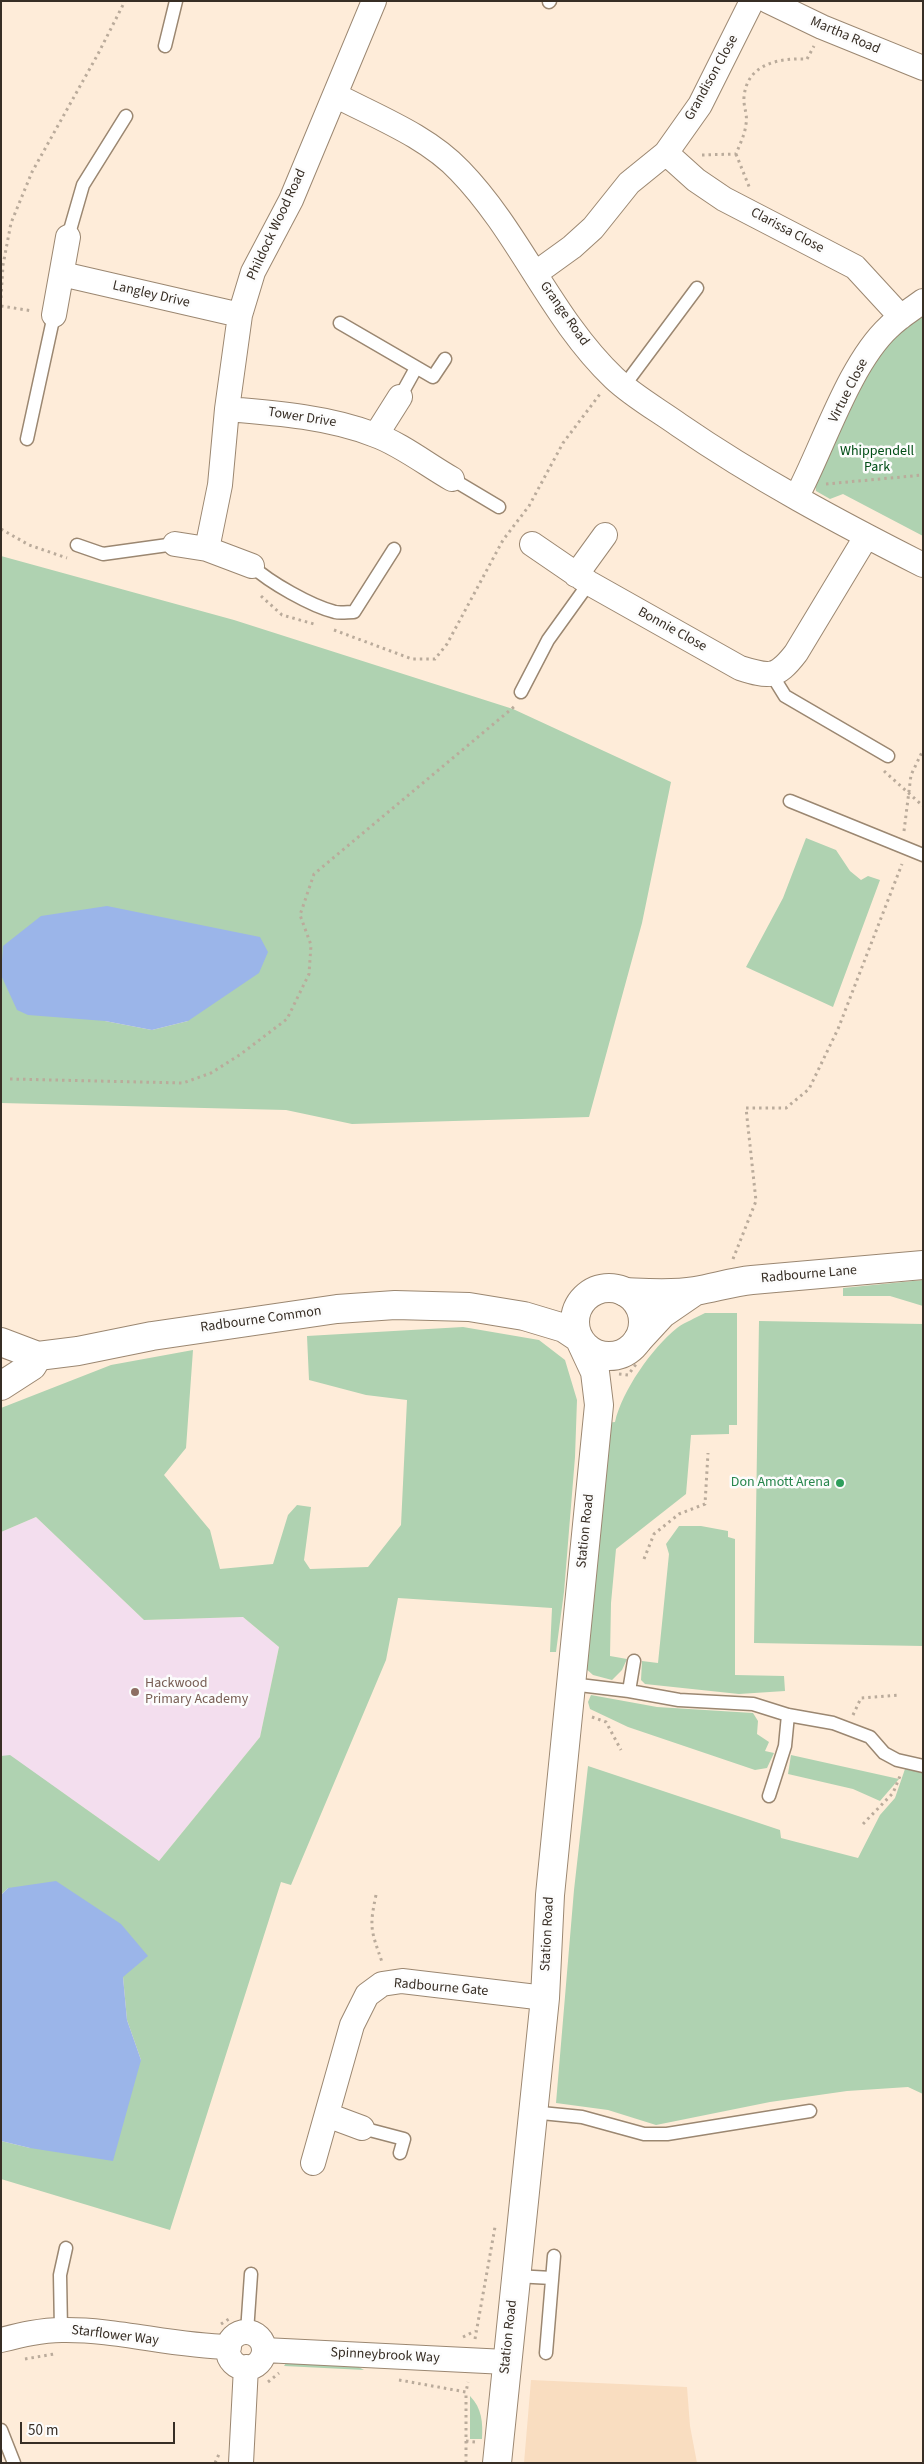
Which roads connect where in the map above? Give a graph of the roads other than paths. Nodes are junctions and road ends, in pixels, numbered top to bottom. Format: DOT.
graph roads {
  1 [pos="176,1"];
  2 [pos="374,1"];
  3 [pos="752,1"];
  4 [pos="768,1"];
  5 [pos="165,46"];
  6 [pos="923,68"];
  7 [pos="335,95"];
  8 [pos="126,116"];
  9 [pos="666,154"];
  10 [pos="68,237"];
  11 [pos="536,273"];
  12 [pos="62,274"];
  13 [pos="697,288"];
  14 [pos="923,301"];
  15 [pos="54,315"];
  16 [pos="240,315"];
  17 [pos="901,317"];
  18 [pos="340,323"];
  19 [pos="445,359"];
  20 [pos="416,368"];
  21 [pos="619,382"];
  22 [pos="400,397"];
  23 [pos="227,409"];
  24 [pos="376,435"];
  25 [pos="28,439"];
  26 [pos="452,479"];
  27 [pos="800,491"];
  28 [pos="499,508"];
  29 [pos="605,535"];
  30 [pos="866,537"];
  31 [pos="175,544"];
  32 [pos="532,544"];
  33 [pos="77,545"];
  34 [pos="206,549"];
  35 [pos="394,549"];
  36 [pos="923,565"];
  37 [pos="252,566"];
  38 [pos="583,579"];
  39 [pos="772,675"];
  40 [pos="521,692"];
  41 [pos="888,756"];
  42 [pos="790,801"];
  43 [pos="923,855"];
  44 [pos="923,1265"];
  45 [pos="696,1291"];
  46 [pos="625,1292"];
  47 [pos="589,1294"];
  48 [pos="524,1316"];
  49 [pos="580,1340"];
  50 [pos="1,1342"];
  51 [pos="635,1344"];
  52 [pos="38,1356"];
  53 [pos="1,1386"];
  54 [pos="598,1405"];
  55 [pos="634,1661"];
  56 [pos="571,1684"];
  57 [pos="629,1691"];
  58 [pos="788,1715"];
  59 [pos="923,1766"];
  60 [pos="769,1796"];
  61 [pos="544,1998"];
  62 [pos="810,2111"];
  63 [pos="531,2112"];
  64 [pos="327,2115"];
  65 [pos="362,2128"];
  66 [pos="400,2153"];
  67 [pos="313,2162"];
  68 [pos="66,2248"];
  69 [pos="554,2256"];
  70 [pos="251,2274"];
  71 [pos="515,2276"];
  72 [pos="552,2278"];
  73 [pos="61,2330"];
  74 [pos="247,2332"];
  75 [pos="1,2340"];
  76 [pos="229,2348"];
  77 [pos="264,2350"];
  78 [pos="546,2353"];
  79 [pos="506,2362"];
  80 [pos="246,2367"];
  81 [pos="1,2430"];
  82 [pos="14,2463"];
  83 [pos="241,2463"];
  84 [pos="497,2463"];
  1 -- 5 [label="lane"];
  2 -- 7 [label="street, Phildock Wood Road"];
  3 -- 9 [label="street, Grandison Close"];
  4 -- 6 [label="street, Martha Road"];
  7 -- 11 [label="street, Grange Road"];
  7 -- 16 [label="street, Phildock Wood Road"];
  8 -- 10 [label="lane"];
  9 -- 11 [label="street, Grandison Close"];
  9 -- 17 [label="street, Clarissa Close"];
  10 -- 12 [label="street"];
  11 -- 21 [label="street, Grange Road"];
  12 -- 15 [label="street"];
  12 -- 16 [label="street, Langley Drive"];
  13 -- 21 [label="lane"];
  14 -- 17 [label="street, Virtue Close"];
  15 -- 25 [label="lane"];
  16 -- 23 [label="street, Phildock Wood Road"];
  17 -- 27 [label="street, Virtue Close"];
  18 -- 20 [label="lane"];
  19 -- 20 [label="lane"];
  20 -- 22 [label="lane"];
  21 -- 27 [label="street, Grange Road"];
  22 -- 24 [label="street"];
  23 -- 24 [label="street, Tower Drive"];
  23 -- 34 [label="street, Phildock Wood Road"];
  24 -- 26 [label="street, Tower Drive"];
  26 -- 28 [label="lane, Tower Drive"];
  27 -- 30 [label="street, Grange Road"];
  29 -- 38 [label="street"];
  30 -- 36 [label="street, Grange Road"];
  30 -- 39 [label="street"];
  31 -- 33 [label="lane"];
  31 -- 34 [label="street"];
  32 -- 38 [label="street, Bonnie Close"];
  34 -- 37 [label="street"];
  35 -- 37 [label="lane"];
  38 -- 39 [label="street, Bonnie Close"];
  38 -- 40 [label="lane"];
  39 -- 41 [label="lane"];
  42 -- 43 [label="lane"];
  44 -- 45 [label="main road, Radbourne Lane"];
  45 -- 46 [label="main road, Radbourne Lane"];
  45 -- 51 [label="main road, Radbourne Lane"];
  46 -- 47 [label="main road"];
  46 -- 51 [label="main road"];
  47 -- 48 [label="main road, Radbourne Common"];
  47 -- 49 [label="main road"];
  48 -- 49 [label="main road, Radbourne Common"];
  48 -- 52 [label="main road, Radbourne Common"];
  49 -- 51 [label="main road"];
  49 -- 54 [label="main road, Station Road"];
  50 -- 52 [label="main road, Radbourne Common"];
  51 -- 54 [label="main road, Station Road"];
  52 -- 53 [label="main road"];
  54 -- 56 [label="main road, Station Road"];
  55 -- 57 [label="lane"];
  56 -- 57 [label="lane"];
  56 -- 61 [label="main road, Station Road"];
  57 -- 58 [label="lane"];
  58 -- 59 [label="lane"];
  58 -- 60 [label="lane"];
  61 -- 63 [label="main road, Station Road"];
  61 -- 64 [label="street, Radbourne Gate"];
  62 -- 63 [label="lane"];
  63 -- 71 [label="main road, Station Road"];
  64 -- 65 [label="street"];
  64 -- 67 [label="street, Radbourne Gate"];
  65 -- 66 [label="lane"];
  68 -- 73 [label="lane"];
  69 -- 72 [label="lane"];
  70 -- 74 [label="lane"];
  71 -- 72 [label="lane"];
  71 -- 79 [label="main road, Station Road"];
  72 -- 78 [label="lane"];
  73 -- 75 [label="street, Starflower Way"];
  73 -- 76 [label="street, Starflower Way"];
  74 -- 76 [label="street"];
  74 -- 77 [label="street"];
  76 -- 80 [label="street"];
  77 -- 79 [label="street, Spinneybrook Way"];
  77 -- 80 [label="street"];
  79 -- 84 [label="main road, Station Road"];
  80 -- 83 [label="street"];
  81 -- 82 [label="lane"];
}
